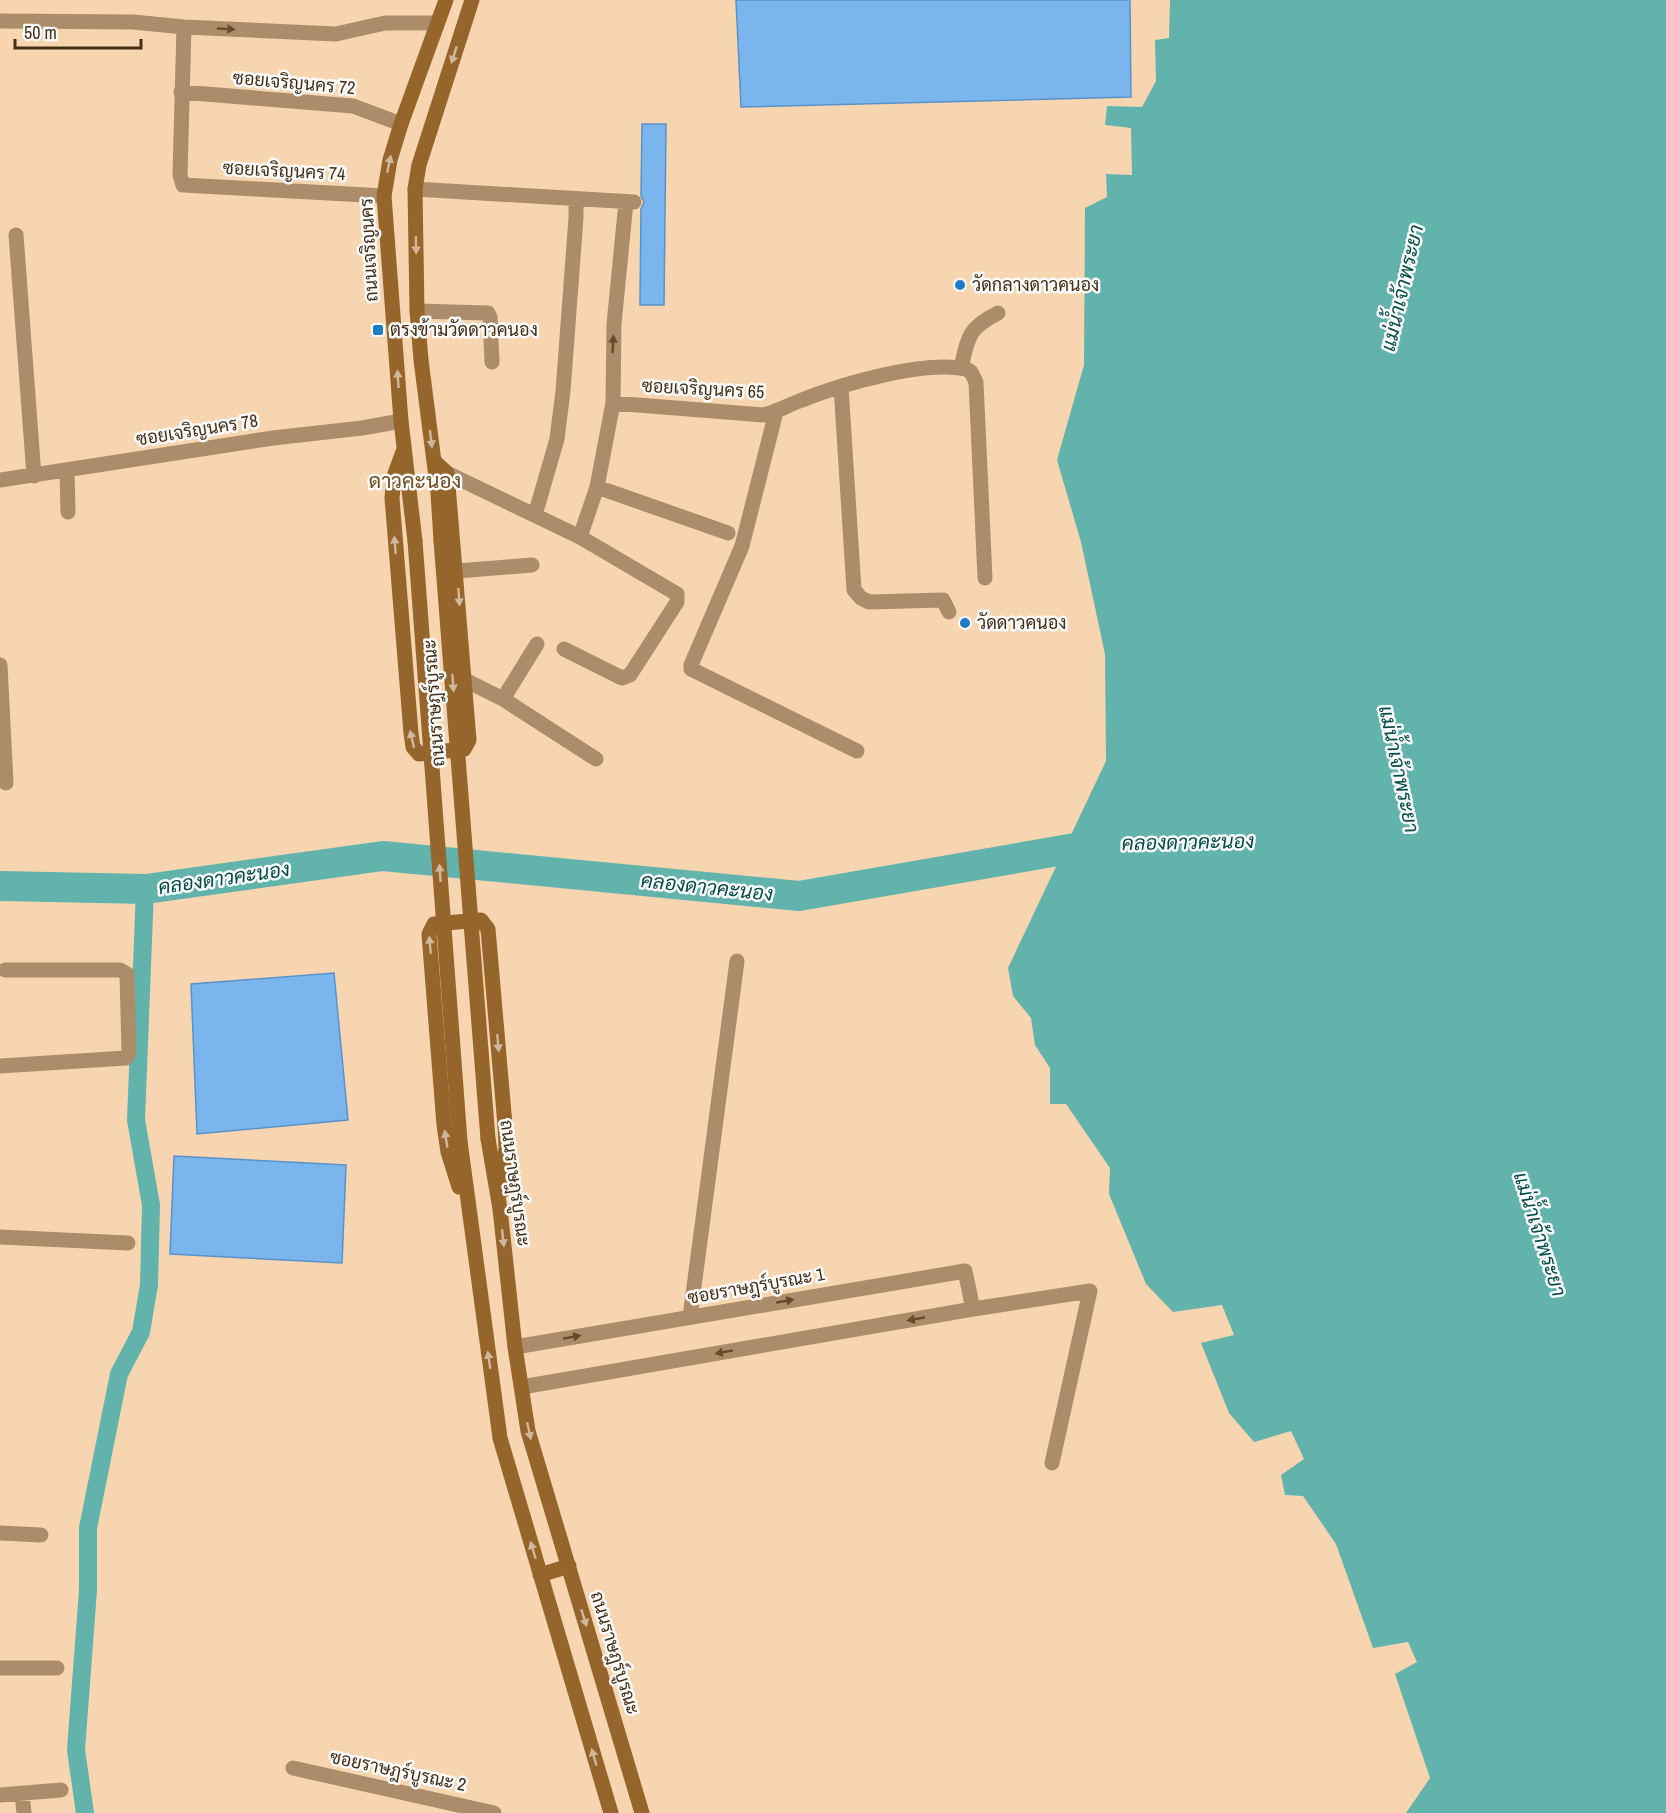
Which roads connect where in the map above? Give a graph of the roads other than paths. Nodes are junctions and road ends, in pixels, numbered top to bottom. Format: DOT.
graph roads {
  1 [pos="446,0"];
  2 [pos="472,0"];
  3 [pos="0,21"];
  4 [pos="437,22"];
  5 [pos="184,27"];
  6 [pos="181,92"];
  7 [pos="401,124"];
  8 [pos="415,189"];
  9 [pos="384,196"];
  10 [pos="576,199"];
  11 [pos="15,236"];
  12 [pos="417,311"];
  13 [pos="998,313"];
  14 [pos="492,362"];
  15 [pos="961,368"];
  16 [pos="841,387"];
  17 [pos="612,403"];
  18 [pos="776,412"];
  19 [pos="401,421"];
  20 [pos="404,449"];
  21 [pos="434,461"];
  22 [pos="68,471"];
  23 [pos="447,473"];
  24 [pos="34,476"];
  25 [pos="0,480"];
  26 [pos="597,487"];
  27 [pos="68,512"];
  28 [pos="536,515"];
  29 [pos="728,532"];
  30 [pos="580,537"];
  31 [pos="415,542"];
  32 [pos="532,565"];
  33 [pos="456,571"];
  34 [pos="985,578"];
  35 [pos="949,612"];
  36 [pos="537,644"];
  37 [pos="564,649"];
  38 [pos="0,665"];
  39 [pos="465,680"];
  40 [pos="503,699"];
  41 [pos="857,751"];
  42 [pos="596,759"];
  43 [pos="6,783"];
  44 [pos="737,961"];
  45 [pos="5,970"];
  46 [pos="0,1066"];
  47 [pos="500,1209"];
  48 [pos="469,1215"];
  49 [pos="0,1238"];
  50 [pos="128,1243"];
  51 [pos="974,1309"];
  52 [pos="690,1317"];
  53 [pos="515,1347"];
  54 [pos="522,1386"];
  55 [pos="1052,1462"];
  56 [pos="0,1533"];
  57 [pos="41,1535"];
  58 [pos="568,1566"];
  59 [pos="540,1575"];
  60 [pos="0,1668"];
  61 [pos="57,1668"];
  62 [pos="293,1768"];
  63 [pos="61,1790"];
  64 [pos="22,1793"];
  65 [pos="0,1795"];
  66 [pos="24,1813"];
  67 [pos="494,1813"];
  68 [pos="611,1813"];
  69 [pos="642,1813"];
  1 -- 4 [label="main road, ถนนเจริญนคร"];
  2 -- 8 [label="main road, one-way"];
  3 -- 5 [label="street"];
  5 -- 4 [label="street, one-way"];
  4 -- 7 [label="main road, ถนนเจริญนคร"];
  5 -- 6 [label="street"];
  6 -- 7 [label="street, ซอยเจริญนคร 72"];
  6 -- 9 [label="street, ซอยเจริญนคร 74"];
  9 -- 7 [label="main road, ถนนเจริญนคร, one-way"];
  8 -- 10 [label="street"];
  8 -- 12 [label="main road, one-way"];
  19 -- 9 [label="main road, ถนนเจริญนคร, one-way"];
  17 -- 10 [label="street, one-way"];
  10 -- 28 [label="street"];
  11 -- 24 [label="street"];
  12 -- 14 [label="street"];
  12 -- 21 [label="main road, one-way"];
  13 -- 15 [label="street"];
  15 -- 16 [label="street, ซอยเจริญนคร 65"];
  15 -- 34 [label="street"];
  16 -- 18 [label="street, ซอยเจริญนคร 65"];
  16 -- 35 [label="street"];
  17 -- 18 [label="street, ซอยเจริญนคร 65"];
  17 -- 26 [label="street"];
  18 -- 41 [label="street"];
  19 -- 20 [label="main road, ถนนเจริญนคร"];
  19 -- 22 [label="street, ซอยเจริญนคร 78"];
  20 -- 31 [label="main road, ถนนเจริญนคร"];
  39 -- 20 [label="main road, one-way"];
  21 -- 23 [label="main road"];
  21 -- 47 [label="main road, ถนนราษฎร์บูรณะ, one-way, bridge"];
  22 -- 24 [label="street, ซอยเจริญนคร 78"];
  22 -- 27 [label="street"];
  23 -- 28 [label="street"];
  23 -- 33 [label="main road"];
  24 -- 25 [label="street, ซอยเจริญนคร 78"];
  26 -- 29 [label="street"];
  26 -- 30 [label="street"];
  28 -- 30 [label="street"];
  30 -- 37 [label="street"];
  48 -- 31 [label="main road, ถนนราษฎร์บูรณะ, one-way, bridge"];
  32 -- 33 [label="street"];
  33 -- 39 [label="main road, one-way"];
  36 -- 40 [label="street"];
  38 -- 43 [label="street"];
  39 -- 40 [label="street"];
  40 -- 42 [label="street"];
  44 -- 52 [label="street"];
  45 -- 46 [label="street"];
  48 -- 47 [label="main road, one-way"];
  47 -- 53 [label="main road, ถนนราษฎร์บูรณะ, one-way"];
  59 -- 48 [label="main road, ถนนราษฎร์บูรณะ, one-way"];
  49 -- 50 [label="street"];
  52 -- 51 [label="street, ซอยราษฎร์บูรณะ 1, one-way"];
  51 -- 54 [label="street, one-way"];
  51 -- 55 [label="street"];
  53 -- 52 [label="street, ซอยราษฎร์บูรณะ 1, one-way"];
  53 -- 54 [label="main road, ถนนราษฎร์บูรณะ"];
  54 -- 58 [label="main road, ถนนราษฎร์บูรณะ, one-way"];
  56 -- 57 [label="street"];
  58 -- 59 [label="main road"];
  58 -- 69 [label="main road, ถนนราษฎร์บูรณะ, one-way"];
  68 -- 59 [label="main road, ถนนราษฎร์บูรณะ, one-way"];
  60 -- 61 [label="street"];
  62 -- 67 [label="street, ซอยราษฎร์บูรณะ 2"];
  63 -- 64 [label="street"];
  64 -- 65 [label="street"];
  64 -- 66 [label="street"];
}
